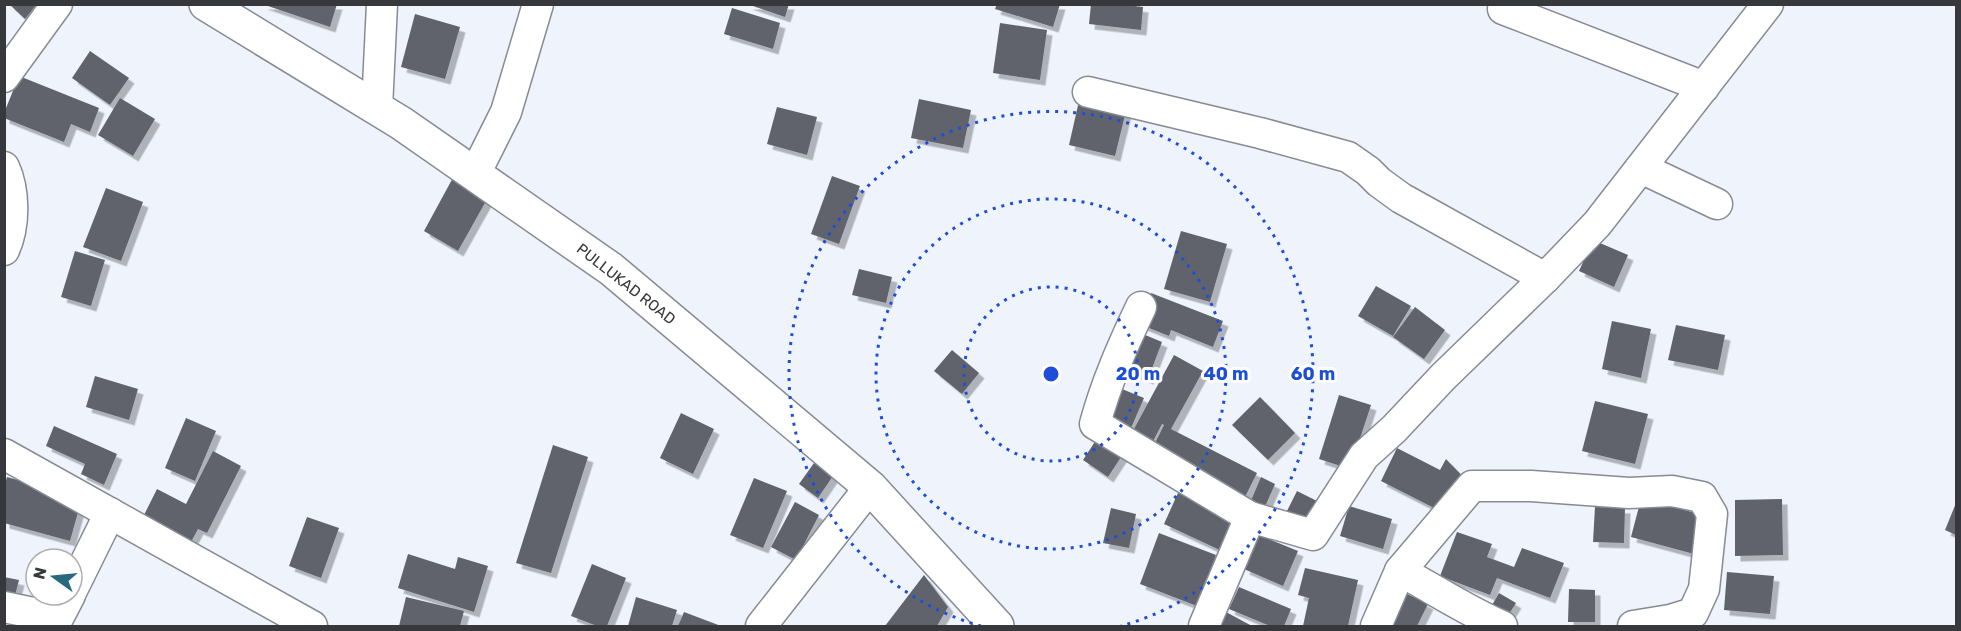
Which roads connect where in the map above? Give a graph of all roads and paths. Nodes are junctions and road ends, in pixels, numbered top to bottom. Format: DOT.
graph roads {
  1 [pos="57,4"];
  2 [pos="206,4"];
  3 [pos="382,4"];
  4 [pos="538,4"];
  5 [pos="1768,4"];
  6 [pos="1503,9"];
  7 [pos="4,77"];
  8 [pos="1704,87"];
  9 [pos="1088,92"];
  10 [pos="377,108"];
  11 [pos="4,167"];
  12 [pos="1641,168"];
  13 [pos="475,174"];
  14 [pos="1717,204"];
  15 [pos="4,250"];
  16 [pos="1545,278"];
  17 [pos="1141,307"];
  18 [pos="4,454"];
  19 [pos="870,487"];
  20 [pos="110,513"];
  21 [pos="1250,517"];
  22 [pos="84,566"];
  23 [pos="1400,571"];
  24 [pos="4,607"];
  25 [pos="64,607"];
  26 [pos="312,627"];
  27 [pos="761,627"];
  28 [pos="997,627"];
  29 [pos="1204,627"];
  30 [pos="1376,627"];
  31 [pos="1502,627"];
  32 [pos="1633,627"];
  1 -- 7 [label="street"];
  2 -- 10 [label="street, PULLUKAD ROAD"];
  3 -- 10 [label="street"];
  4 -- 13 [label="street"];
  5 -- 8 [label="street"];
  6 -- 8 [label="street"];
  8 -- 12 [label="street"];
  9 -- 16 [label="street"];
  10 -- 13 [label="street, PULLUKAD ROAD"];
  11 -- 15 [label="street"];
  12 -- 14 [label="street"];
  12 -- 16 [label="street"];
  13 -- 19 [label="street, PULLUKAD ROAD"];
  16 -- 21 [label="street"];
  17 -- 21 [label="street"];
  18 -- 20 [label="street"];
  19 -- 27 [label="street"];
  19 -- 28 [label="street, PULLUKAD ROAD"];
  20 -- 22 [label="street"];
  20 -- 26 [label="street"];
  21 -- 29 [label="street"];
  23 -- 30 [label="street"];
  23 -- 31 [label="street"];
  23 -- 32 [label="street"];
  24 -- 25 [label="street"];
}
